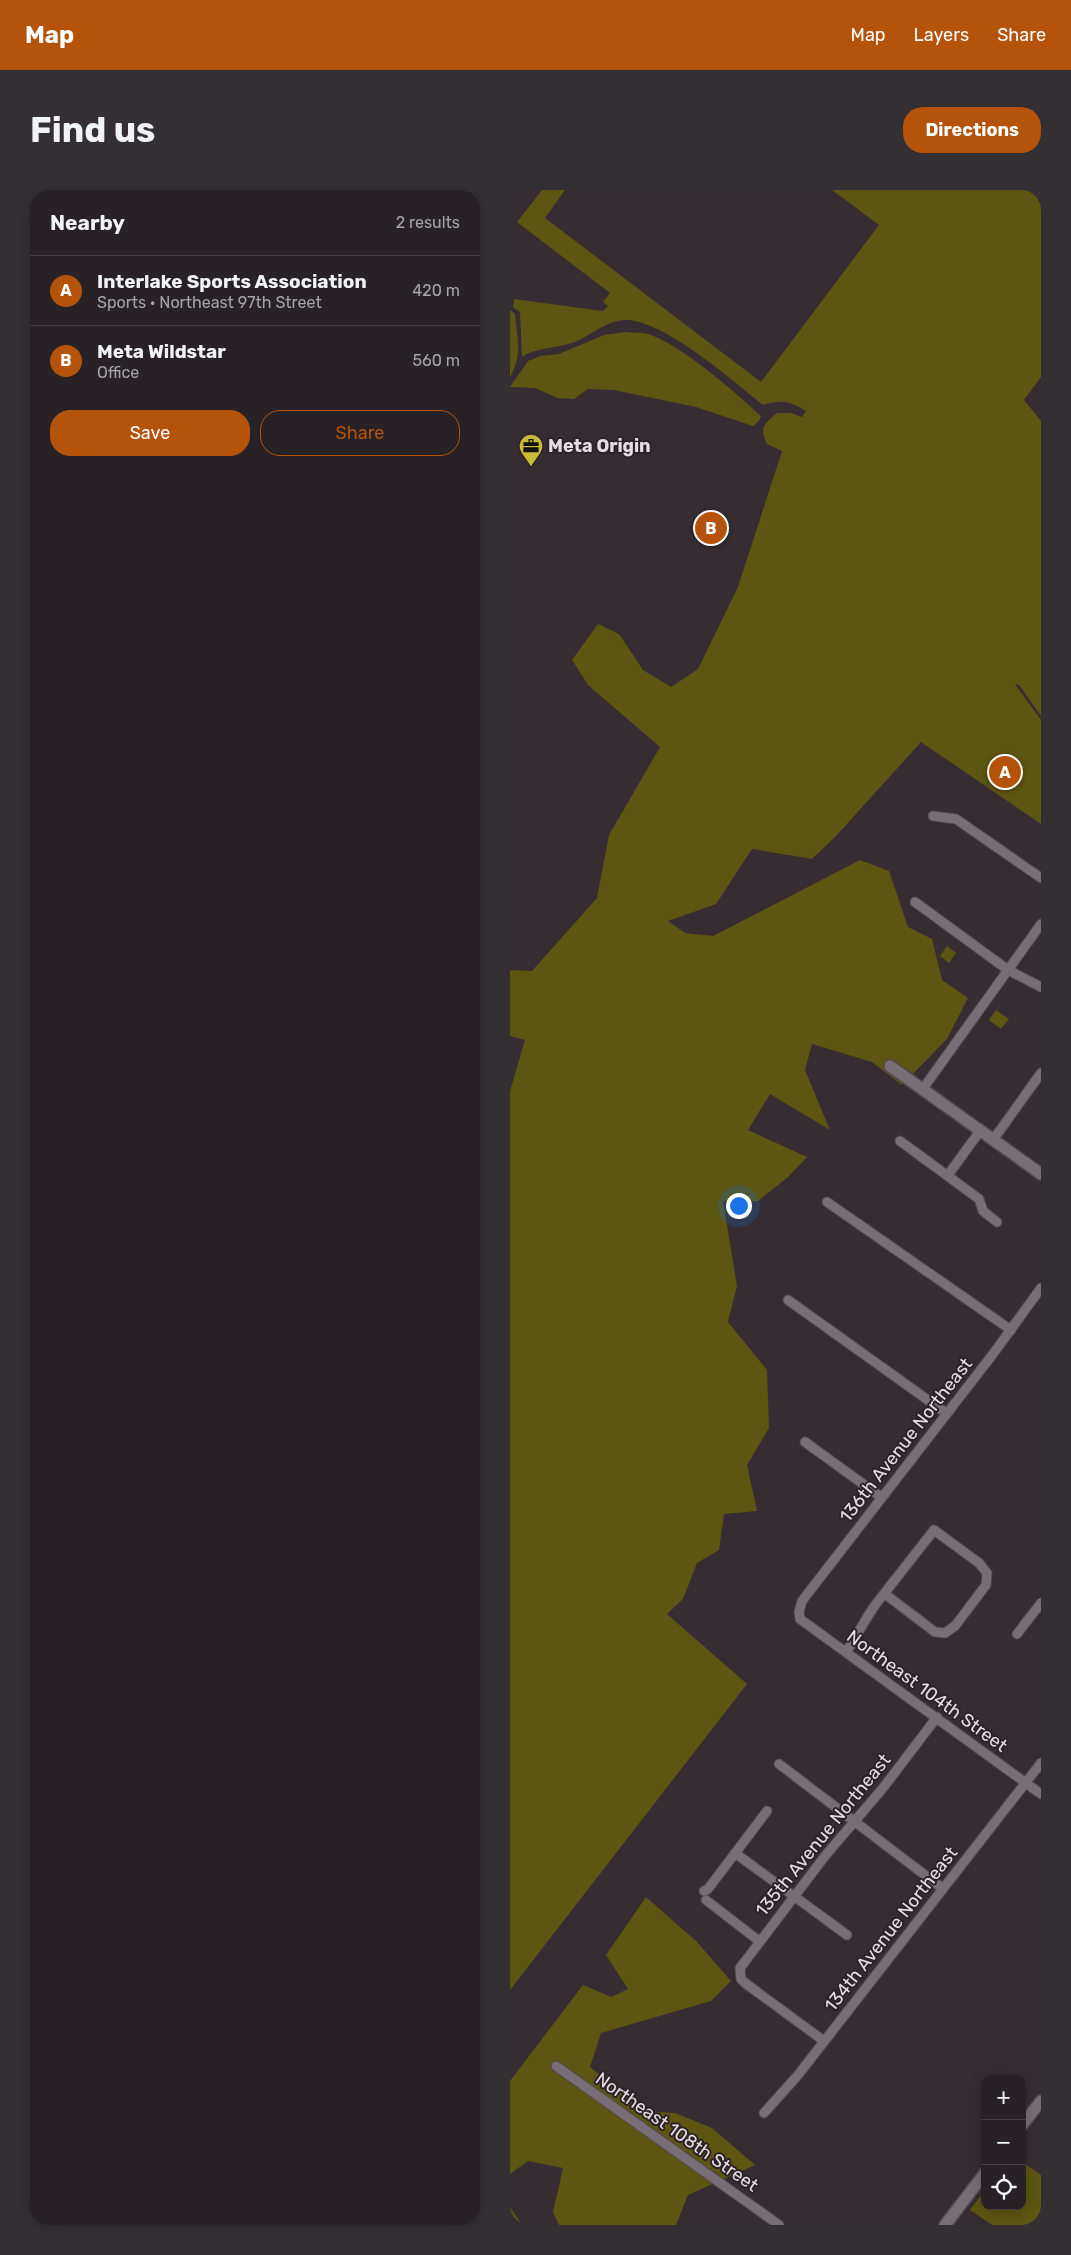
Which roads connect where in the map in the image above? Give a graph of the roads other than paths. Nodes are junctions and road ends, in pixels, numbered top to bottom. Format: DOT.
graph roads {
  1 [pos="933,816"];
  2 [pos="1041,878"];
  3 [pos="915,902"];
  4 [pos="1041,924"];
  5 [pos="1008,970"];
  6 [pos="1041,987"];
  7 [pos="890,1066"];
  8 [pos="1041,1073"];
  9 [pos="922,1090"];
  10 [pos="980,1131"];
  11 [pos="993,1140"];
  12 [pos="900,1141"];
  13 [pos="1041,1174"];
  14 [pos="948,1176"];
  15 [pos="827,1202"];
  16 [pos="997,1222"];
  17 [pos="1041,1288"];
  18 [pos="788,1300"];
  19 [pos="1011,1330"];
  20 [pos="946,1413"];
  21 [pos="805,1442"];
  22 [pos="882,1497"];
  23 [pos="885,1594"];
  24 [pos="1041,1603"];
  25 [pos="799,1612"];
  26 [pos="1017,1634"];
  27 [pos="846,1652"];
  28 [pos="937,1718"];
  29 [pos="1041,1763"];
  30 [pos="779,1764"];
  31 [pos="1026,1783"];
  32 [pos="1041,1794"];
  33 [pos="767,1811"];
  34 [pos="854,1821"];
  35 [pos="735,1853"];
  36 [pos="942,1888"];
  37 [pos="794,1896"];
  38 [pos="847,1935"];
  39 [pos="759,1941"];
  40 [pos="824,2041"];
  41 [pos="556,2066"];
  42 [pos="1041,2102"];
  43 [pos="764,2113"];
  44 [pos="1026,2120"];
  45 [pos="981,2179"];
  46 [pos="779,2225"];
  47 [pos="946,2225"];
  1 -- 2 [label="street"];
  3 -- 5 [label="street"];
  4 -- 5 [label="street"];
  5 -- 6 [label="street"];
  5 -- 9 [label="street"];
  7 -- 9 [label="street"];
  8 -- 11 [label="street"];
  9 -- 10 [label="street"];
  10 -- 11 [label="street"];
  10 -- 14 [label="street"];
  11 -- 13 [label="street"];
  12 -- 14 [label="street"];
  14 -- 16 [label="street"];
  15 -- 19 [label="street"];
  17 -- 19 [label="street, 136th Avenue Northeast"];
  18 -- 20 [label="street"];
  19 -- 20 [label="street, 136th Avenue Northeast"];
  20 -- 22 [label="street, 136th Avenue Northeast"];
  21 -- 22 [label="street"];
  22 -- 25 [label="street, 136th Avenue Northeast"];
  23 -- 23 [label="street"];
  23 -- 27 [label="street"];
  24 -- 26 [label="street"];
  25 -- 27 [label="street, Northeast 104th Street"];
  27 -- 28 [label="street, Northeast 104th Street"];
  28 -- 31 [label="street, Northeast 104th Street"];
  28 -- 34 [label="street, 135th Avenue Northeast"];
  29 -- 31 [label="street, 134th Avenue Northeast"];
  30 -- 34 [label="street"];
  31 -- 32 [label="street, Northeast 104th Street"];
  31 -- 36 [label="street, 134th Avenue Northeast"];
  33 -- 35 [label="street"];
  34 -- 36 [label="street"];
  34 -- 37 [label="street, 135th Avenue Northeast"];
  35 -- 37 [label="street"];
  35 -- 39 [label="street"];
  36 -- 40 [label="street, 134th Avenue Northeast"];
  37 -- 38 [label="street"];
  37 -- 39 [label="street, 135th Avenue Northeast"];
  39 -- 40 [label="street, 135th Avenue Northeast"];
  40 -- 43 [label="street, 134th Avenue Northeast"];
  41 -- 46 [label="street, Northeast 108th Street"];
  42 -- 44 [label="street"];
  45 -- 47 [label="street"];
}
